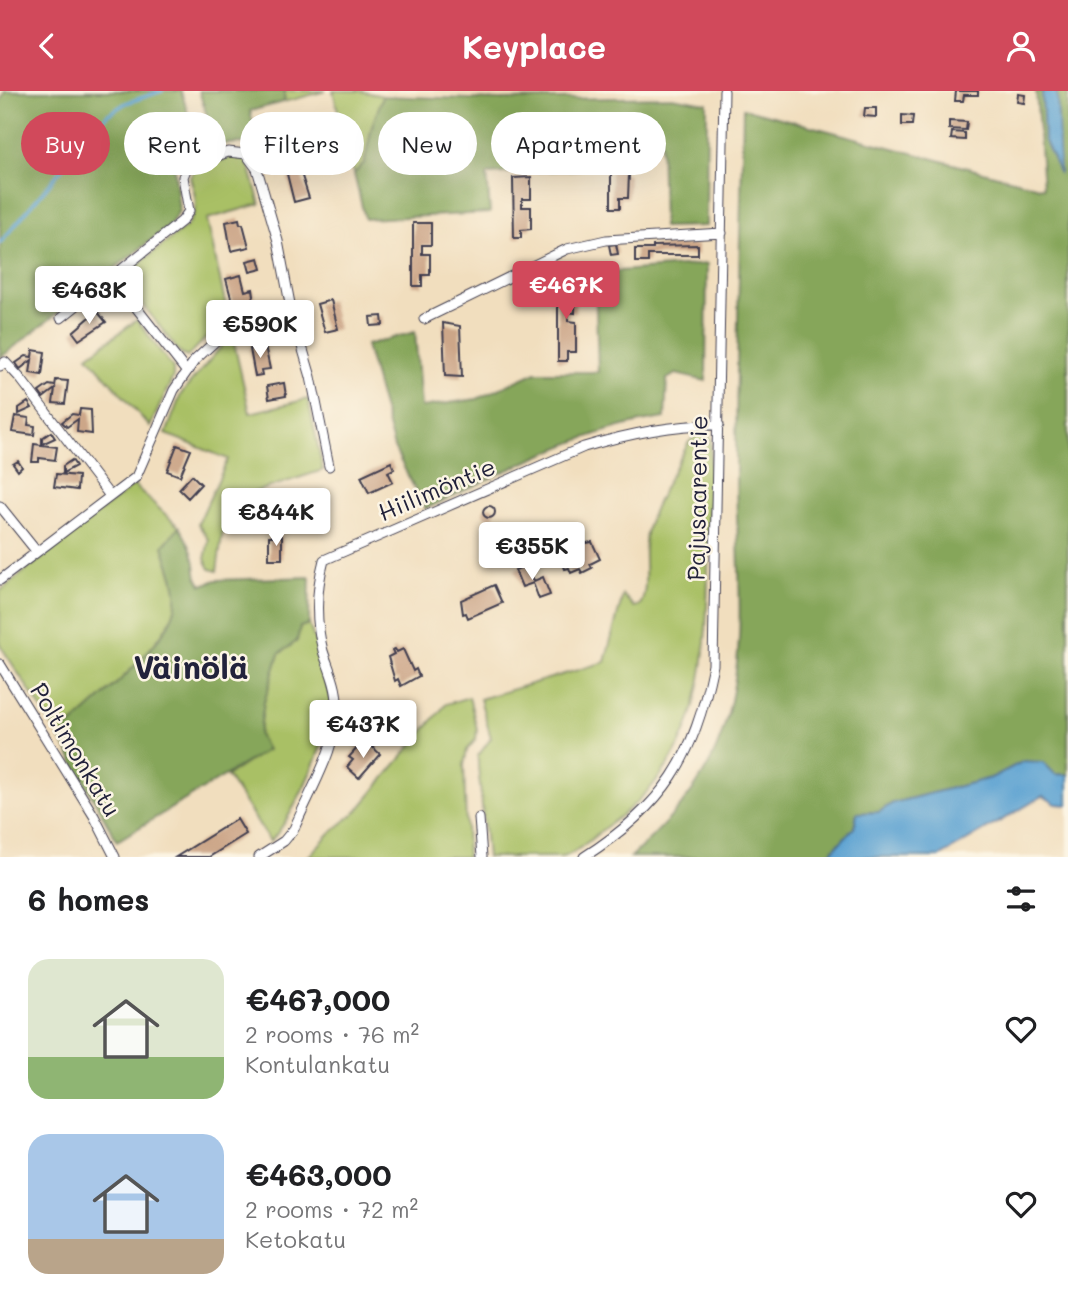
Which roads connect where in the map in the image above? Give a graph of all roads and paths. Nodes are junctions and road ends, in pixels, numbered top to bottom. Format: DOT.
graph roads {
  1 [pos="724,91"];
  2 [pos="722,233"];
  3 [pos="113,278"];
  4 [pos="291,309"];
  5 [pos="61,318"];
  6 [pos="424,319"];
  7 [pos="3,364"];
  8 [pos="187,371"];
  9 [pos="719,425"];
  10 [pos="329,466"];
  11 [pos="110,496"];
  12 [pos="0,506"];
  13 [pos="37,552"];
  14 [pos="0,580"];
  15 [pos="0,664"];
  16 [pos="479,818"];
  17 [pos="115,857"];
  18 [pos="259,857"];
  19 [pos="482,857"];
  20 [pos="584,857"];
  1 -- 2 [label="street, Pajusaarentie"];
  2 -- 6 [label="street"];
  2 -- 9 [label="street, Pajusaarentie"];
  3 -- 4 [label="street"];
  3 -- 5 [label="street"];
  3 -- 8 [label="street"];
  4 -- 8 [label="street"];
  4 -- 10 [label="street"];
  7 -- 11 [label="street"];
  8 -- 11 [label="street"];
  9 -- 18 [label="street, Hiilimöntie"];
  9 -- 20 [label="street, Pajusaarentie"];
  11 -- 13 [label="street"];
  12 -- 13 [label="street"];
  13 -- 14 [label="street"];
  15 -- 17 [label="street, Poltimonkatu"];
  16 -- 19 [label="street"];
}
